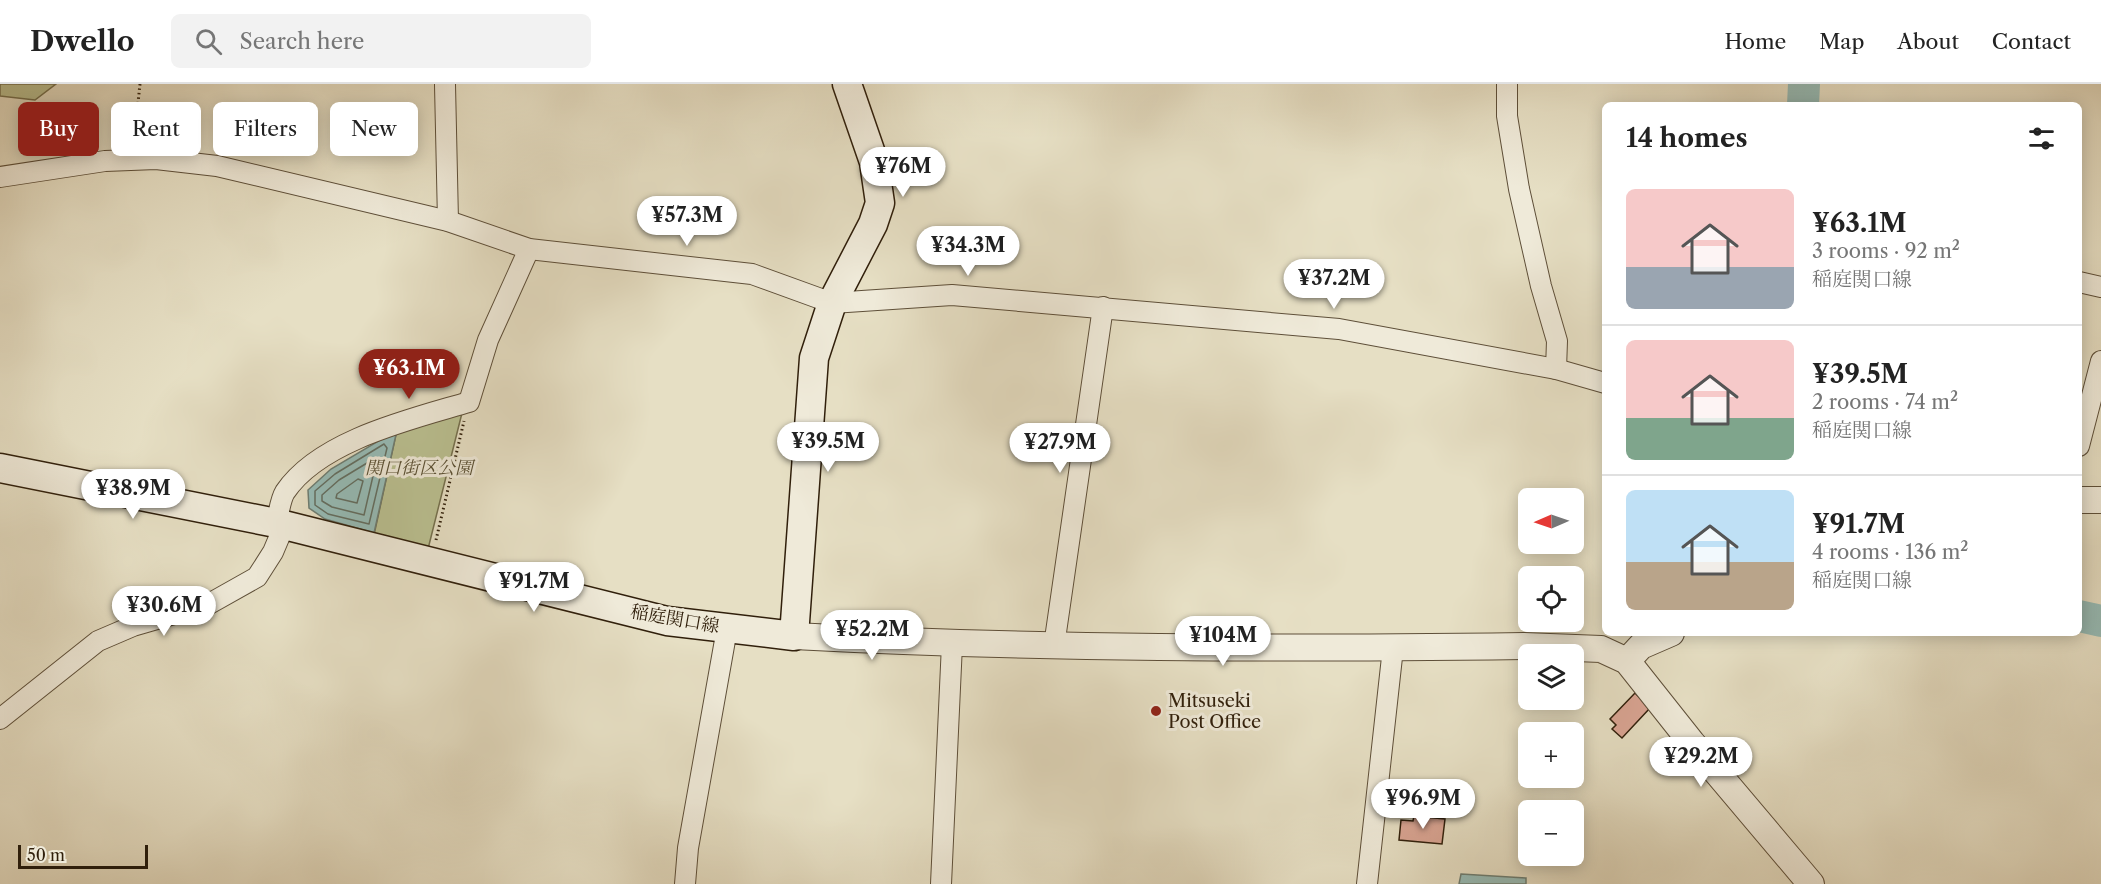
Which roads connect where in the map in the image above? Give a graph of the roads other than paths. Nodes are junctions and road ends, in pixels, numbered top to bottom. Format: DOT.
graph roads {
  1 [pos="847,84"];
  2 [pos="1507,84"];
  3 [pos="445,85"];
  4 [pos="0,177"];
  5 [pos="448,221"];
  6 [pos="529,249"];
  7 [pos="2082,283"];
  8 [pos="2101,287"];
  9 [pos="832,303"];
  10 [pos="1103,307"];
  11 [pos="2101,361"];
  12 [pos="1556,369"];
  13 [pos="1602,382"];
  14 [pos="2082,434"];
  15 [pos="0,468"];
  16 [pos="2082,500"];
  17 [pos="2101,500"];
  18 [pos="280,524"];
  19 [pos="727,629"];
  20 [pos="795,636"];
  21 [pos="1664,636"];
  22 [pos="952,644"];
  23 [pos="1054,646"];
  24 [pos="1637,647"];
  25 [pos="1393,648"];
  26 [pos="0,718"];
  27 [pos="685,884"];
  28 [pos="941,884"];
  29 [pos="1368,884"];
  30 [pos="1811,884"];
  1 -- 9 [label="main road"];
  2 -- 12 [label="street"];
  3 -- 5 [label="street"];
  4 -- 5 [label="street"];
  5 -- 6 [label="street"];
  6 -- 9 [label="street"];
  6 -- 18 [label="street"];
  7 -- 8 [label="street"];
  9 -- 10 [label="street"];
  9 -- 20 [label="main road"];
  10 -- 12 [label="street"];
  10 -- 23 [label="street"];
  11 -- 14 [label="street"];
  12 -- 13 [label="street"];
  15 -- 18 [label="main road, 稲庭関口線"];
  16 -- 17 [label="street"];
  18 -- 19 [label="main road, 稲庭関口線"];
  18 -- 26 [label="street"];
  19 -- 20 [label="main road, 稲庭関口線"];
  19 -- 27 [label="street"];
  20 -- 22 [label="street"];
  21 -- 24 [label="street"];
  22 -- 23 [label="street"];
  22 -- 28 [label="street"];
  23 -- 25 [label="street"];
  24 -- 25 [label="street"];
  24 -- 30 [label="street"];
  25 -- 29 [label="street"];
}
